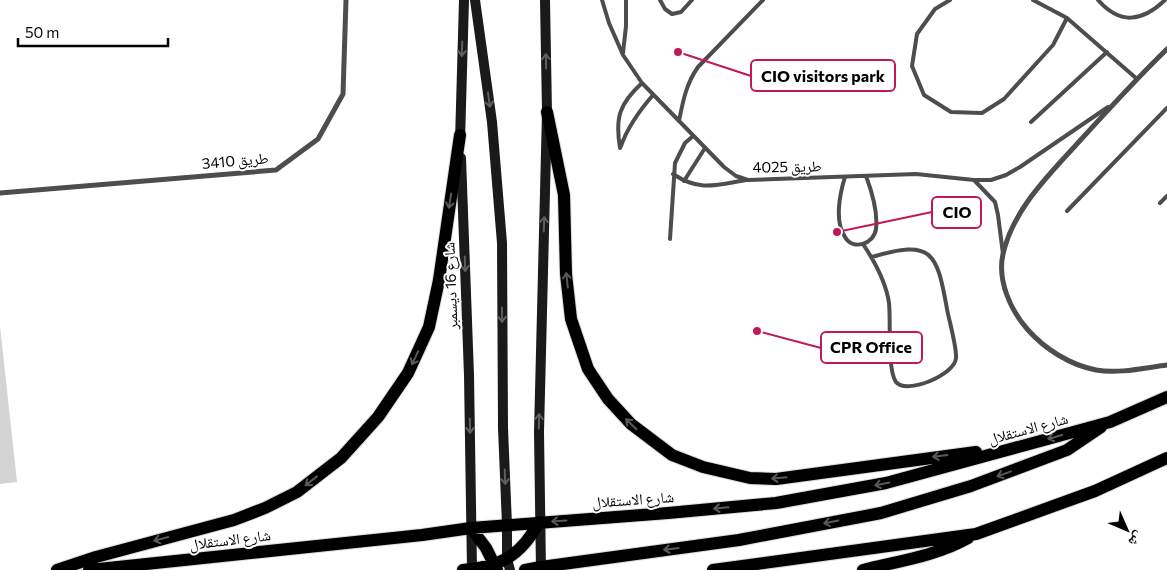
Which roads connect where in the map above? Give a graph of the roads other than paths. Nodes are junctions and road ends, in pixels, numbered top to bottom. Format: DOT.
graph roads {
  1 [pos="346,0"];
  2 [pos="464,0"];
  3 [pos="475,0"];
  4 [pos="545,0"];
  5 [pos="602,0"];
  6 [pos="626,0"];
  7 [pos="660,0"];
  8 [pos="692,0"];
  9 [pos="763,0"];
  10 [pos="950,0"];
  11 [pos="1033,0"];
  12 [pos="1098,0"];
  13 [pos="1165,0"];
  14 [pos="1067,18"];
  15 [pos="1167,49"];
  16 [pos="1106,52"];
  17 [pos="623,55"];
  18 [pos="1136,79"];
  19 [pos="642,83"];
  20 [pos="654,95"];
  21 [pos="1113,104"];
  22 [pos="1167,108"];
  23 [pos="547,112"];
  24 [pos="679,121"];
  25 [pos="1031,122"];
  26 [pos="460,135"];
  27 [pos="693,136"];
  28 [pos="706,148"];
  29 [pos="673,174"];
  30 [pos="866,176"];
  31 [pos="846,177"];
  32 [pos="748,180"];
  33 [pos="974,180"];
  34 [pos="684,181"];
  35 [pos="0,193"];
  36 [pos="1167,196"];
  37 [pos="1160,203"];
  38 [pos="1067,211"];
  39 [pos="670,239"];
  40 [pos="863,244"];
  41 [pos="1003,255"];
  42 [pos="872,258"];
  43 [pos="1167,364"];
  44 [pos="1167,397"];
  45 [pos="1110,422"];
  46 [pos="1023,446"];
  47 [pos="1167,458"];
  48 [pos="539,522"];
  49 [pos="507,525"];
  50 [pos="471,528"];
  51 [pos="976,534"];
  52 [pos="922,556"];
  53 [pos="502,566"];
  54 [pos="541,568"];
  55 [pos="57,570"];
  56 [pos="89,570"];
  57 [pos="469,570"];
  58 [pos="525,570"];
  59 [pos="713,570"];
  60 [pos="863,570"];
  61 [pos="897,570"];
  1 -- 35 [label="street, طريق 3410"];
  2 -- 26 [label="main road, شارع 16 ديسمبر, one-way"];
  3 -- 49 [label="main road, one-way"];
  23 -- 4 [label="main road, one-way"];
  5 -- 17 [label="lane, طريق 4025"];
  6 -- 17 [label="lane"];
  7 -- 8 [label="lane"];
  9 -- 24 [label="lane"];
  10 -- 14 [label="lane"];
  11 -- 14 [label="lane"];
  12 -- 13 [label="lane"];
  14 -- 16 [label="lane"];
  15 -- 18 [label="street, طريق 4025"];
  16 -- 18 [label="lane"];
  16 -- 25 [label="lane"];
  17 -- 19 [label="lane, طريق 4025"];
  18 -- 21 [label="street, طريق 4025"];
  19 -- 20 [label="lane, طريق 4025"];
  19 -- 20 [label="lane"];
  20 -- 24 [label="lane, طريق 4025"];
  21 -- 33 [label="lane, طريق 4025"];
  21 -- 41 [label="street, طريق 4025"];
  22 -- 38 [label="lane"];
  46 -- 23 [label="main road, one-way"];
  48 -- 23 [label="main road, one-way"];
  24 -- 27 [label="lane, طريق 4025"];
  26 -- 50 [label="main road, شارع 16 ديسمبر, one-way"];
  26 -- 55 [label="main road, one-way"];
  27 -- 28 [label="lane, طريق 4025"];
  27 -- 29 [label="lane"];
  28 -- 32 [label="lane, طريق 4025"];
  28 -- 34 [label="lane"];
  29 -- 34 [label="lane"];
  29 -- 39 [label="lane"];
  30 -- 31 [label="lane, طريق 4025"];
  30 -- 33 [label="lane, طريق 4025"];
  30 -- 40 [label="lane"];
  31 -- 32 [label="lane, طريق 4025"];
  31 -- 40 [label="lane"];
  32 -- 34 [label="lane"];
  33 -- 41 [label="lane, طريق 4025"];
  36 -- 37 [label="lane"];
  40 -- 42 [label="lane"];
  41 -- 43 [label="street, طريق 4025"];
  42 -- 42 [label="lane"];
  44 -- 45 [label="main road, شارع الاستقلال"];
  45 -- 46 [label="main road, شارع الاستقلال, one-way"];
  45 -- 54 [label="main road, one-way"];
  46 -- 48 [label="main road, شارع الاستقلال, one-way"];
  47 -- 51 [label="main road"];
  48 -- 49 [label="main road, شارع الاستقلال"];
  48 -- 53 [label="main road"];
  48 -- 54 [label="main road"];
  49 -- 50 [label="main road, شارع الاستقلال"];
  49 -- 53 [label="main road"];
  50 -- 53 [label="main road"];
  50 -- 56 [label="main road, شارع الاستقلال"];
  50 -- 57 [label="main road, شارع 16 ديسمبر"];
  51 -- 52 [label="main road"];
  51 -- 59 [label="main road"];
  52 -- 60 [label="main road"];
  52 -- 61 [label="street"];
  53 -- 57 [label="main road"];
  54 -- 58 [label="main road"];
}
